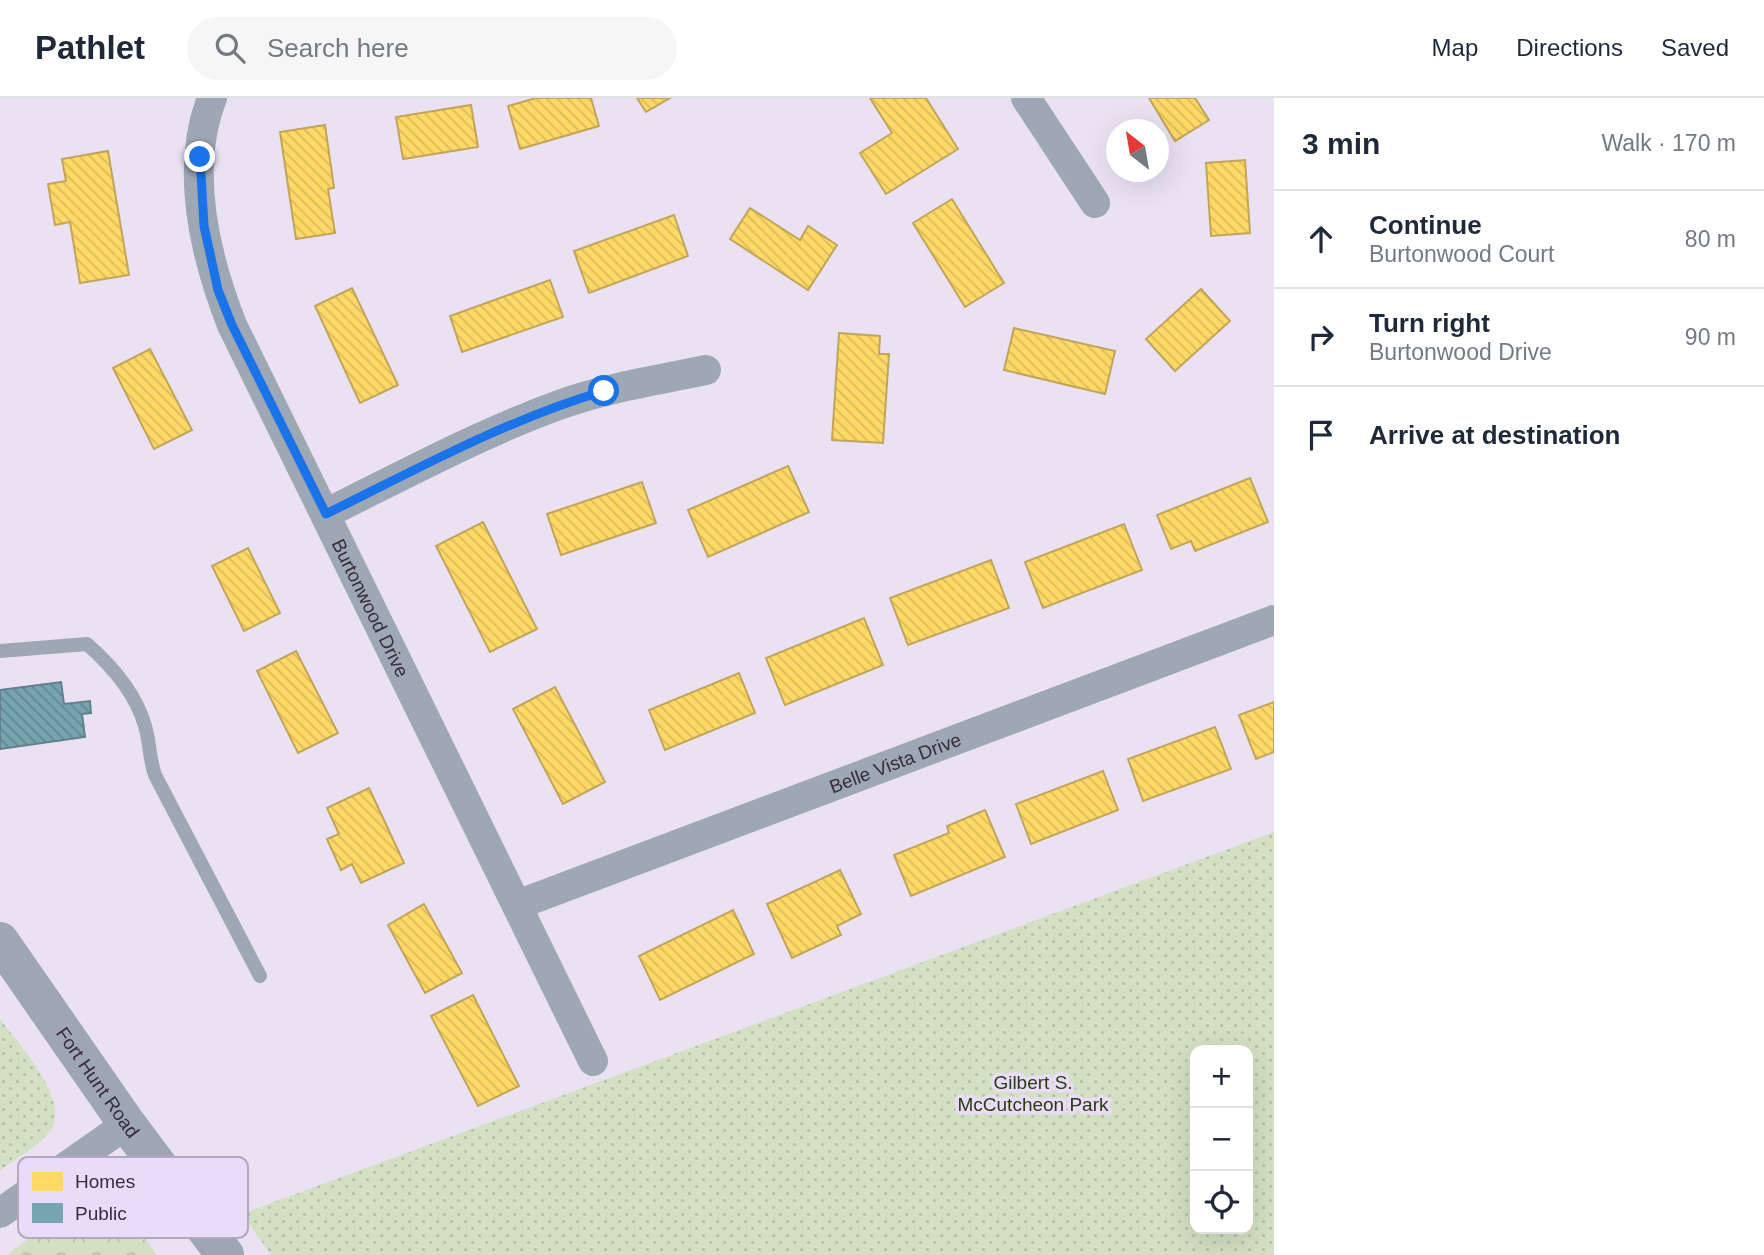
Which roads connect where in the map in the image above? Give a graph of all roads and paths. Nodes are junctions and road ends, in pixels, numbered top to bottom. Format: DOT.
graph roads {
  1 [pos="212,98"];
  2 [pos="1026,98"];
  3 [pos="1096,203"];
  4 [pos="706,370"];
  5 [pos="326,514"];
  6 [pos="1274,620"];
  7 [pos="0,651"];
  8 [pos="517,905"];
  9 [pos="0,940"];
  10 [pos="260,976"];
  11 [pos="593,1061"];
  12 [pos="127,1124"];
  13 [pos="80,1157"];
  14 [pos="152,1157"];
  15 [pos="18,1200"];
  16 [pos="0,1213"];
  17 [pos="212,1238"];
  18 [pos="225,1255"];
  1 -- 5 [label="street, Burtonwood Drive"];
  2 -- 3 [label="street"];
  4 -- 5 [label="street"];
  5 -- 8 [label="street, Burtonwood Drive"];
  6 -- 8 [label="street, Belle Vista Drive"];
  7 -- 10 [label="lane"];
  8 -- 11 [label="street, Burtonwood Drive"];
  9 -- 12 [label="main road, Fort Hunt Road"];
  12 -- 13 [label="street"];
  12 -- 14 [label="main road, Fort Hunt Road"];
  15 -- 16 [label="street"];
  17 -- 18 [label="main road, Fort Hunt Road"];
}
